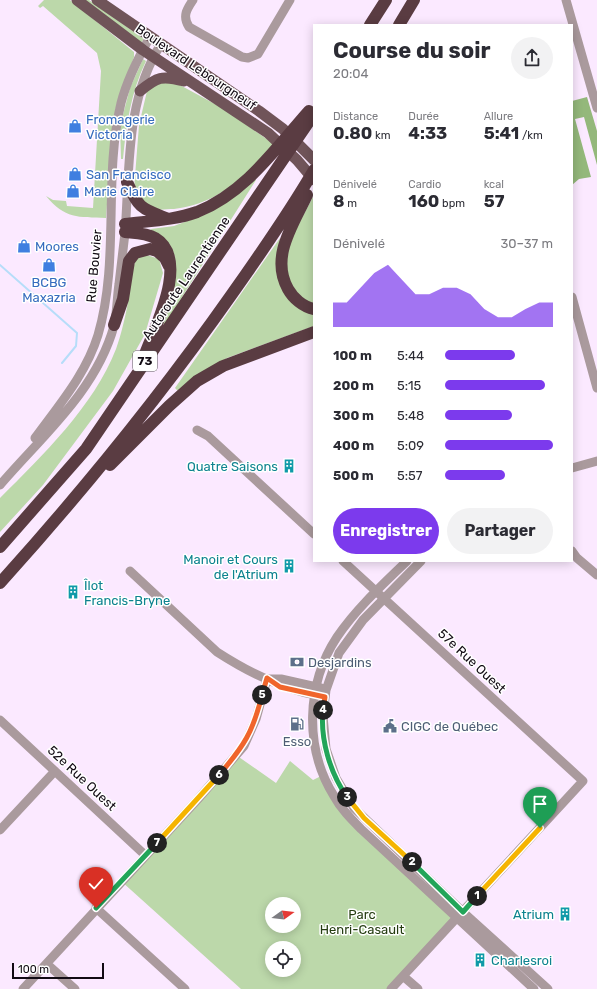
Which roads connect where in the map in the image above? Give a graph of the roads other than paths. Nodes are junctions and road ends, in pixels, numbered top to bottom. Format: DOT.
graph roads {
  1 [pos="77,0"];
  2 [pos="97,0"];
  3 [pos="194,0"];
  4 [pos="290,0"];
  5 [pos="386,0"];
  6 [pos="414,0"];
  7 [pos="566,0"];
  8 [pos="371,24"];
  9 [pos="400,24"];
  10 [pos="573,24"];
  11 [pos="573,24"];
  12 [pos="150,37"];
  13 [pos="161,44"];
  14 [pos="143,50"];
  15 [pos="153,57"];
  16 [pos="191,82"];
  17 [pos="140,92"];
  18 [pos="597,107"];
  19 [pos="313,108"];
  20 [pos="313,115"];
  21 [pos="301,127"];
  22 [pos="313,159"];
  23 [pos="313,172"];
  24 [pos="313,179"];
  25 [pos="313,181"];
  26 [pos="127,182"];
  27 [pos="305,192"];
  28 [pos="167,219"];
  29 [pos="110,228"];
  30 [pos="125,228"];
  31 [pos="171,270"];
  32 [pos="573,301"];
  33 [pos="313,309"];
  34 [pos="114,325"];
  35 [pos="313,332"];
  36 [pos="136,376"];
  37 [pos="597,388"];
  38 [pos="197,430"];
  39 [pos="597,461"];
  40 [pos="573,468"];
  41 [pos="8,476"];
  42 [pos="0,485"];
  43 [pos="66,510"];
  44 [pos="313,533"];
  45 [pos="0,547"];
  46 [pos="573,552"];
  47 [pos="344,562"];
  48 [pos="406,562"];
  49 [pos="420,562"];
  50 [pos="130,571"];
  51 [pos="597,575"];
  52 [pos="0,583"];
  53 [pos="376,592"];
  54 [pos="383,598"];
  55 [pos="267,678"];
  56 [pos="315,691"];
  57 [pos="325,693"];
  58 [pos="0,720"];
  59 [pos="55,771"];
  60 [pos="0,830"];
  61 [pos="145,855"];
  62 [pos="96,908"];
  63 [pos="460,915"];
  64 [pos="47,964"];
  65 [pos="403,976"];
  66 [pos="23,989"];
  67 [pos="75,989"];
  68 [pos="185,989"];
  69 [pos="391,989"];
  70 [pos="418,989"];
  71 [pos="534,989"];
  72 [pos="548,989"];
  1 -- 14 [label="main road, Boulevard Lebourgneuf"];
  2 -- 12 [label="main road, Boulevard Lebourgneuf"];
  3 -- 4 [label="street"];
  5 -- 8 [label="highway"];
  6 -- 9 [label="highway"];
  7 -- 10 [label="street"];
  11 -- 18 [label="street"];
  12 -- 13 [label="main road, Boulevard Lebourgneuf"];
  12 -- 14 [label="street, Rue Bouvier"];
  13 -- 15 [label="street, Rue Bouvier"];
  13 -- 22 [label="main road, Boulevard Lebourgneuf"];
  14 -- 15 [label="main road, Boulevard Lebourgneuf"];
  14 -- 29 [label="street, Rue Bouvier"];
  15 -- 16 [label="main road, Boulevard Lebourgneuf"];
  15 -- 17 [label="street, Rue Bouvier"];
  16 -- 17 [label="main road"];
  16 -- 24 [label="main road, Boulevard Lebourgneuf"];
  17 -- 26 [label="street, Rue Bouvier"];
  19 -- 21 [label="highway"];
  20 -- 21 [label="highway, Autoroute Laurentienne / 73"];
  21 -- 28 [label="highway"];
  21 -- 36 [label="highway, Autoroute Laurentienne / 73"];
  23 -- 27 [label="highway, 73"];
  25 -- 27 [label="highway"];
  26 -- 28 [label="highway"];
  26 -- 30 [label="street, Rue Bouvier"];
  27 -- 33 [label="highway"];
  27 -- 43 [label="highway, 73"];
  28 -- 30 [label="highway"];
  29 -- 30 [label="street"];
  29 -- 41 [label="street, Rue Bouvier"];
  30 -- 31 [label="highway"];
  30 -- 34 [label="street, Rue Bouvier"];
  31 -- 34 [label="highway"];
  31 -- 36 [label="highway"];
  32 -- 37 [label="street"];
  34 -- 41 [label="street, Rue Bouvier"];
  35 -- 43 [label="highway"];
  36 -- 45 [label="highway, Autoroute Laurentienne / 73"];
  38 -- 44 [label="street"];
  39 -- 40 [label="street"];
  41 -- 42 [label="street, Rue Bouvier"];
  43 -- 52 [label="highway, 73"];
  46 -- 51 [label="street"];
  47 -- 53 [label="street, 57e Rue Ouest"];
  48 -- 53 [label="street"];
  49 -- 54 [label="street"];
  50 -- 55 [label="street"];
  53 -- 54 [label="street, 57e Rue Ouest"];
  53 -- 56 [label="street"];
  54 -- 57 [label="street"];
  54 -- 63 [label="street, 57e Rue Ouest"];
  55 -- 56 [label="street"];
  55 -- 61 [label="street"];
  56 -- 57 [label="street"];
  56 -- 63 [label="street"];
  57 -- 63 [label="street"];
  58 -- 59 [label="street, 52e Rue Ouest"];
  59 -- 60 [label="street"];
  59 -- 61 [label="street, 52e Rue Ouest"];
  61 -- 62 [label="street"];
  62 -- 64 [label="street"];
  62 -- 68 [label="street"];
  63 -- 65 [label="street"];
  63 -- 71 [label="street"];
  63 -- 72 [label="street"];
  64 -- 66 [label="street"];
  64 -- 67 [label="street"];
  65 -- 69 [label="street"];
  65 -- 70 [label="street"];
}
